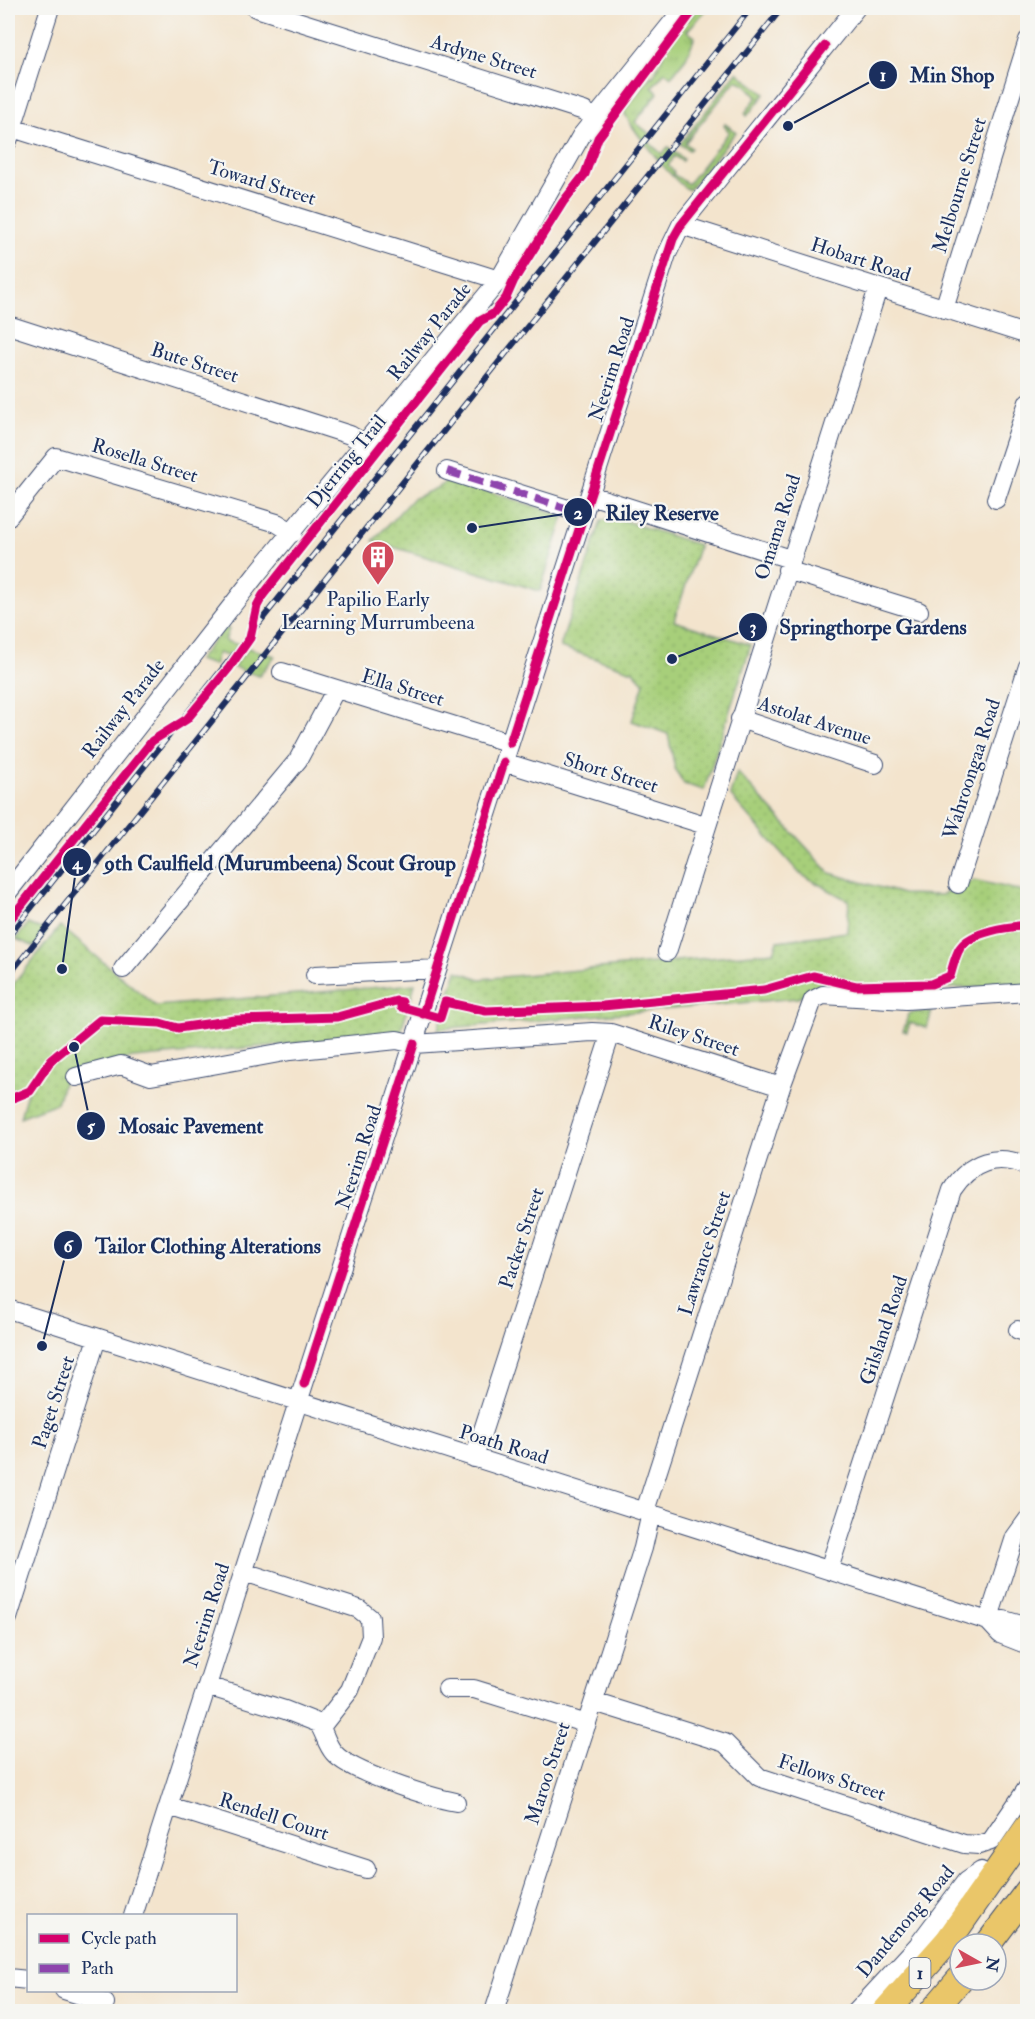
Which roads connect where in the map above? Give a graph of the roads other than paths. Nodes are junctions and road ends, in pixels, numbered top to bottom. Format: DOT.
graph roads {
  1 [pos="50,8"];
  2 [pos="256,8"];
  3 [pos="684,8"];
  4 [pos="856,8"];
  5 [pos="1028,40"];
  6 [pos="595,118"];
  7 [pos="10,134"];
  8 [pos="681,225"];
  9 [pos="499,280"];
  10 [pos="878,288"];
  11 [pos="944,309"];
  12 [pos="8,325"];
  13 [pos="1028,335"];
  14 [pos="1028,402"];
  15 [pos="366,445"];
  16 [pos="447,471"];
  17 [pos="590,495"];
  18 [pos="996,499"];
  19 [pos="584,514"];
  20 [pos="8,517"];
  21 [pos="292,533"];
  22 [pos="789,564"];
  23 [pos="919,611"];
  24 [pos="1028,666"];
  25 [pos="282,672"];
  26 [pos="336,689"];
  27 [pos="740,719"];
  28 [pos="510,743"];
  29 [pos="504,762"];
  30 [pos="875,764"];
  31 [pos="705,825"];
  32 [pos="958,885"];
  33 [pos="8,892"];
  34 [pos="667,952"];
  35 [pos="123,969"];
  36 [pos="437,969"];
  37 [pos="315,975"];
  38 [pos="1028,992"];
  39 [pos="611,1033"];
  40 [pos="414,1044"];
  41 [pos="76,1077"];
  42 [pos="781,1087"];
  43 [pos="1028,1167"];
  44 [pos="8,1309"];
  45 [pos="97,1338"];
  46 [pos="298,1401"];
  47 [pos="474,1458"];
  48 [pos="651,1513"];
  49 [pos="1028,1519"];
  50 [pos="829,1569"];
  51 [pos="244,1572"];
  52 [pos="8,1618"];
  53 [pos="988,1621"];
  54 [pos="1028,1627"];
  55 [pos="1028,1645"];
  56 [pos="207,1686"];
  57 [pos="447,1689"];
  58 [pos="594,1702"];
  59 [pos="587,1724"];
  60 [pos="321,1727"];
  61 [pos="1028,1787"];
  62 [pos="456,1802"];
  63 [pos="168,1806"];
  64 [pos="1028,1827"];
  65 [pos="964,1844"];
  66 [pos="995,1861"];
  67 [pos="366,1869"];
  68 [pos="966,1881"];
  69 [pos="1028,1890"];
  70 [pos="134,1914"];
  71 [pos="997,1932"];
  72 [pos="8,1978"];
  73 [pos="27,1980"];
  74 [pos="71,1992"];
  75 [pos="949,1992"];
  76 [pos="105,2002"];
  77 [pos="494,2012"];
  78 [pos="856,2012"];
  79 [pos="885,2012"];
  80 [pos="932,2012"];
  1 -- 7 [label="street"];
  2 -- 6 [label="street, Ardyne Street"];
  3 -- 6 [label="street, Railway Parade"];
  4 -- 8 [label="street, Neerim Road"];
  5 -- 11 [label="street, Melbourne Street"];
  6 -- 9 [label="street, Railway Parade"];
  7 -- 9 [label="street, Toward Street"];
  8 -- 10 [label="street, Hobart Road"];
  8 -- 17 [label="street, Neerim Road"];
  9 -- 15 [label="street, Railway Parade"];
  10 -- 11 [label="street, Hobart Road"];
  10 -- 22 [label="street, Omama Road"];
  11 -- 13 [label="street, Hobart Road"];
  12 -- 15 [label="street, Bute Street"];
  14 -- 18 [label="street"];
  15 -- 21 [label="street, Railway Parade"];
  16 -- 19 [label="street"];
  17 -- 19 [label="street, Neerim Road"];
  17 -- 22 [label="street"];
  19 -- 28 [label="street, Neerim Road"];
  20 -- 21 [label="street, Rosella Street"];
  21 -- 33 [label="street, Railway Parade"];
  22 -- 23 [label="street"];
  22 -- 27 [label="street, Omama Road"];
  24 -- 32 [label="street, Wahroongaa Road"];
  25 -- 26 [label="street, Ella Street"];
  26 -- 28 [label="street, Ella Street"];
  26 -- 35 [label="street"];
  27 -- 30 [label="street, Astolat Avenue"];
  27 -- 31 [label="street, Omama Road"];
  28 -- 29 [label="street, Neerim Road"];
  29 -- 31 [label="street, Short Street"];
  29 -- 36 [label="street, Neerim Road"];
  31 -- 34 [label="street, Omama Road"];
  36 -- 37 [label="street"];
  36 -- 40 [label="street, Neerim Road"];
  38 -- 42 [label="street, Lawrance Street"];
  39 -- 40 [label="street, Riley Street"];
  39 -- 42 [label="street, Riley Street"];
  39 -- 47 [label="street, Packer Street"];
  40 -- 41 [label="street, Riley Street"];
  40 -- 46 [label="street, Neerim Road"];
  42 -- 48 [label="street, Lawrance Street"];
  43 -- 50 [label="street, Gilsland Road"];
  44 -- 45 [label="street, Poath Road"];
  45 -- 46 [label="street, Poath Road"];
  45 -- 52 [label="street, Paget Street"];
  46 -- 47 [label="street, Poath Road"];
  46 -- 51 [label="street, Neerim Road"];
  47 -- 48 [label="street, Poath Road"];
  48 -- 50 [label="street, Poath Road"];
  48 -- 58 [label="street, Maroo Street"];
  49 -- 53 [label="street"];
  50 -- 53 [label="street, Poath Road"];
  51 -- 56 [label="street, Neerim Road"];
  51 -- 60 [label="street"];
  53 -- 54 [label="street, Poath Road"];
  53 -- 55 [label="street, Poath Road"];
  56 -- 60 [label="street"];
  56 -- 63 [label="street, Neerim Road"];
  57 -- 59 [label="street"];
  58 -- 59 [label="street, Maroo Street"];
  58 -- 65 [label="street, Fellows Street"];
  59 -- 77 [label="street, Maroo Street"];
  60 -- 62 [label="street"];
  61 -- 66 [label="street"];
  63 -- 67 [label="street, Rendell Court"];
  63 -- 70 [label="street, Neerim Road"];
  64 -- 66 [label="highway, 1"];
  65 -- 66 [label="street, Fellows Street"];
  65 -- 68 [label="street"];
  66 -- 68 [label="street, Dandenong Road"];
  66 -- 79 [label="highway, 1"];
  68 -- 78 [label="street, Dandenong Road"];
  69 -- 71 [label="highway"];
  72 -- 73 [label="street"];
  74 -- 76 [label="street"];
  75 -- 80 [label="highway, 1"];
}
